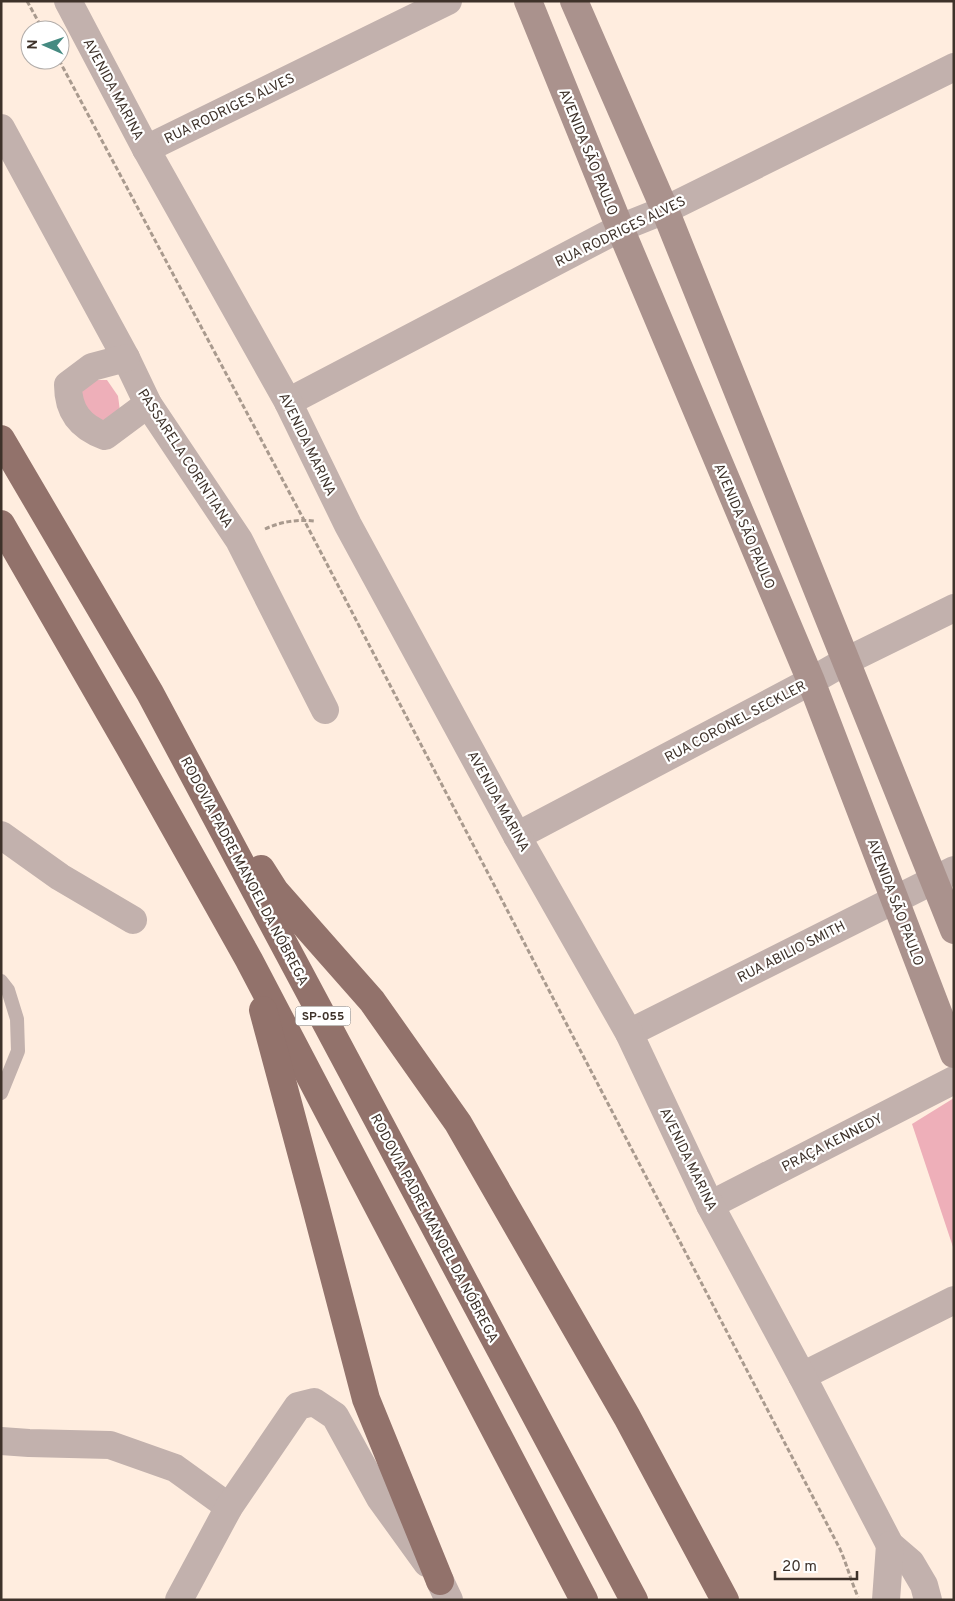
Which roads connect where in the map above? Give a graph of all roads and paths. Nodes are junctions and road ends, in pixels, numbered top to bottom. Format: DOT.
graph roads {
  1 [pos="27,1"];
  2 [pos="68,1"];
  3 [pos="448,1"];
  4 [pos="528,1"];
  5 [pos="574,1"];
  6 [pos="37,20"];
  7 [pos="954,66"];
  8 [pos="63,70"];
  9 [pos="1,128"];
  10 [pos="146,149"];
  11 [pos="665,210"];
  12 [pos="620,228"];
  13 [pos="126,358"];
  14 [pos="288,402"];
  15 [pos="148,404"];
  16 [pos="1,438"];
  17 [pos="304,520"];
  18 [pos="1,524"];
  19 [pos="348,526"];
  20 [pos="239,540"];
  21 [pos="954,608"];
  22 [pos="846,661"];
  23 [pos="811,681"];
  24 [pos="150,692"];
  25 [pos="325,710"];
  26 [pos="1,835"];
  27 [pos="517,836"];
  28 [pos="944,874"];
  29 [pos="895,899"];
  30 [pos="133,920"];
  31 [pos="954,930"];
  32 [pos="249,960"];
  33 [pos="1,981"];
  34 [pos="629,1033"];
  35 [pos="954,1054"];
  36 [pos="954,1080"];
  37 [pos="1,1093"];
  38 [pos="710,1205"];
  39 [pos="954,1300"];
  40 [pos="802,1376"];
  41 [pos="1,1441"];
  42 [pos="228,1507"];
  43 [pos="890,1545"];
  44 [pos="445,1590"];
  45 [pos="179,1600"];
  46 [pos="584,1600"];
  47 [pos="634,1600"];
  48 [pos="725,1600"];
  49 [pos="859,1600"];
  50 [pos="886,1600"];
  51 [pos="928,1600"];
  1 -- 6 [label="path"];
  2 -- 10 [label="street, AVENIDA MARINA"];
  3 -- 10 [label="street, RUA RODRIGES ALVES"];
  4 -- 12 [label="main road, AVENIDA SÃO PAULO"];
  5 -- 11 [label="main road"];
  7 -- 11 [label="street, RUA RODRIGES ALVES"];
  8 -- 17 [label="path"];
  9 -- 13 [label="street, PASSARELA CORINTIANA"];
  10 -- 14 [label="street, AVENIDA MARINA"];
  11 -- 12 [label="street, RUA RODRIGES ALVES"];
  11 -- 22 [label="main road"];
  12 -- 14 [label="street, RUA RODRIGES ALVES"];
  12 -- 23 [label="main road, AVENIDA SÃO PAULO"];
  13 -- 15 [label="street, PASSARELA CORINTIANA"];
  13 -- 15 [label="street"];
  14 -- 19 [label="street, AVENIDA MARINA"];
  15 -- 20 [label="street, PASSARELA CORINTIANA"];
  16 -- 24 [label="highway, RODOVIA PADRE MANOEL DA NÓBREGA / SP-055"];
  17 -- 19 [label="path"];
  17 -- 20 [label="path"];
  17 -- 49 [label="path"];
  18 -- 32 [label="highway, SP-055"];
  19 -- 27 [label="street, AVENIDA MARINA"];
  20 -- 25 [label="street, PASSARELA CORINTIANA"];
  21 -- 22 [label="street, RUA CORONEL SECKLER"];
  22 -- 23 [label="street, RUA CORONEL SECKLER"];
  22 -- 28 [label="main road"];
  23 -- 27 [label="street, RUA CORONEL SECKLER"];
  23 -- 29 [label="main road, AVENIDA SÃO PAULO"];
  24 -- 47 [label="highway, RODOVIA PADRE MANOEL DA NÓBREGA / SP-055"];
  24 -- 48 [label="highway"];
  26 -- 30 [label="street"];
  27 -- 34 [label="street, AVENIDA MARINA"];
  28 -- 29 [label="street, RUA ABILIO SMITH"];
  28 -- 31 [label="main road"];
  29 -- 34 [label="street, RUA ABILIO SMITH"];
  29 -- 35 [label="main road, AVENIDA SÃO PAULO"];
  32 -- 44 [label="highway"];
  32 -- 46 [label="highway, SP-055"];
  33 -- 37 [label="lane"];
  34 -- 38 [label="street, AVENIDA MARINA"];
  36 -- 38 [label="street, PRAÇA KENNEDY"];
  38 -- 40 [label="street, AVENIDA MARINA"];
  39 -- 40 [label="street"];
  40 -- 43 [label="street, AVENIDA MARINA"];
  41 -- 42 [label="street"];
  42 -- 44 [label="street"];
  42 -- 45 [label="street"];
  43 -- 50 [label="street"];
  43 -- 51 [label="street, AVENIDA MARINA"];
}
